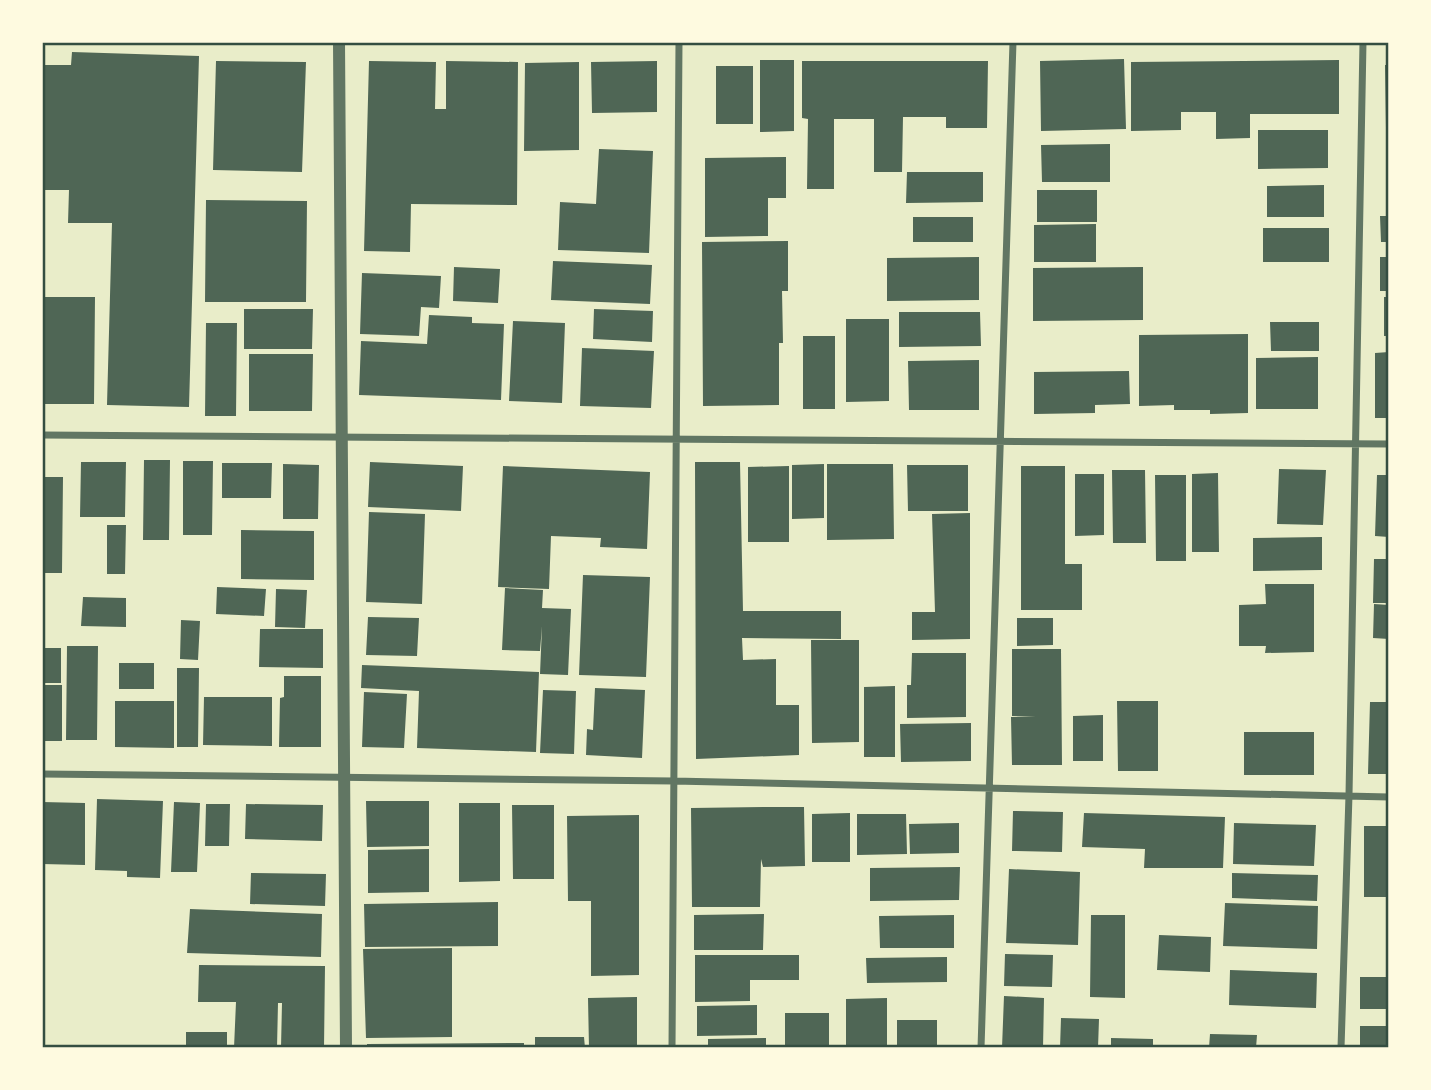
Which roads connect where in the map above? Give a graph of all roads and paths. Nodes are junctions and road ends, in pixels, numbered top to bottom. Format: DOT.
graph roads {
  1 [pos="339,42"];
  2 [pos="679,42"];
  3 [pos="1013,42"];
  4 [pos="1363,42"];
  5 [pos="42,435"];
  6 [pos="342,437"];
  7 [pos="676,441"];
  8 [pos="1002,442"];
  9 [pos="1354,443"];
  10 [pos="1389,443"];
  11 [pos="42,774"];
  12 [pos="343,777"];
  13 [pos="674,781"];
  14 [pos="989,789"];
  15 [pos="1349,795"];
  16 [pos="1389,797"];
  17 [pos="346,1048"];
  18 [pos="672,1048"];
  19 [pos="981,1048"];
  20 [pos="1341,1048"];
  1 -- 6 [label="street"];
  2 -- 7 [label="street"];
  3 -- 8 [label="street"];
  4 -- 9 [label="street"];
  5 -- 6 [label="street"];
  6 -- 7 [label="street"];
  6 -- 12 [label="street"];
  7 -- 8 [label="street"];
  7 -- 13 [label="street"];
  8 -- 9 [label="street"];
  8 -- 14 [label="street"];
  9 -- 10 [label="street"];
  9 -- 15 [label="street"];
  11 -- 12 [label="street"];
  12 -- 13 [label="street"];
  12 -- 17 [label="street"];
  13 -- 14 [label="street"];
  13 -- 18 [label="street"];
  14 -- 15 [label="street"];
  14 -- 19 [label="street"];
  15 -- 16 [label="street"];
  15 -- 20 [label="street"];
}
